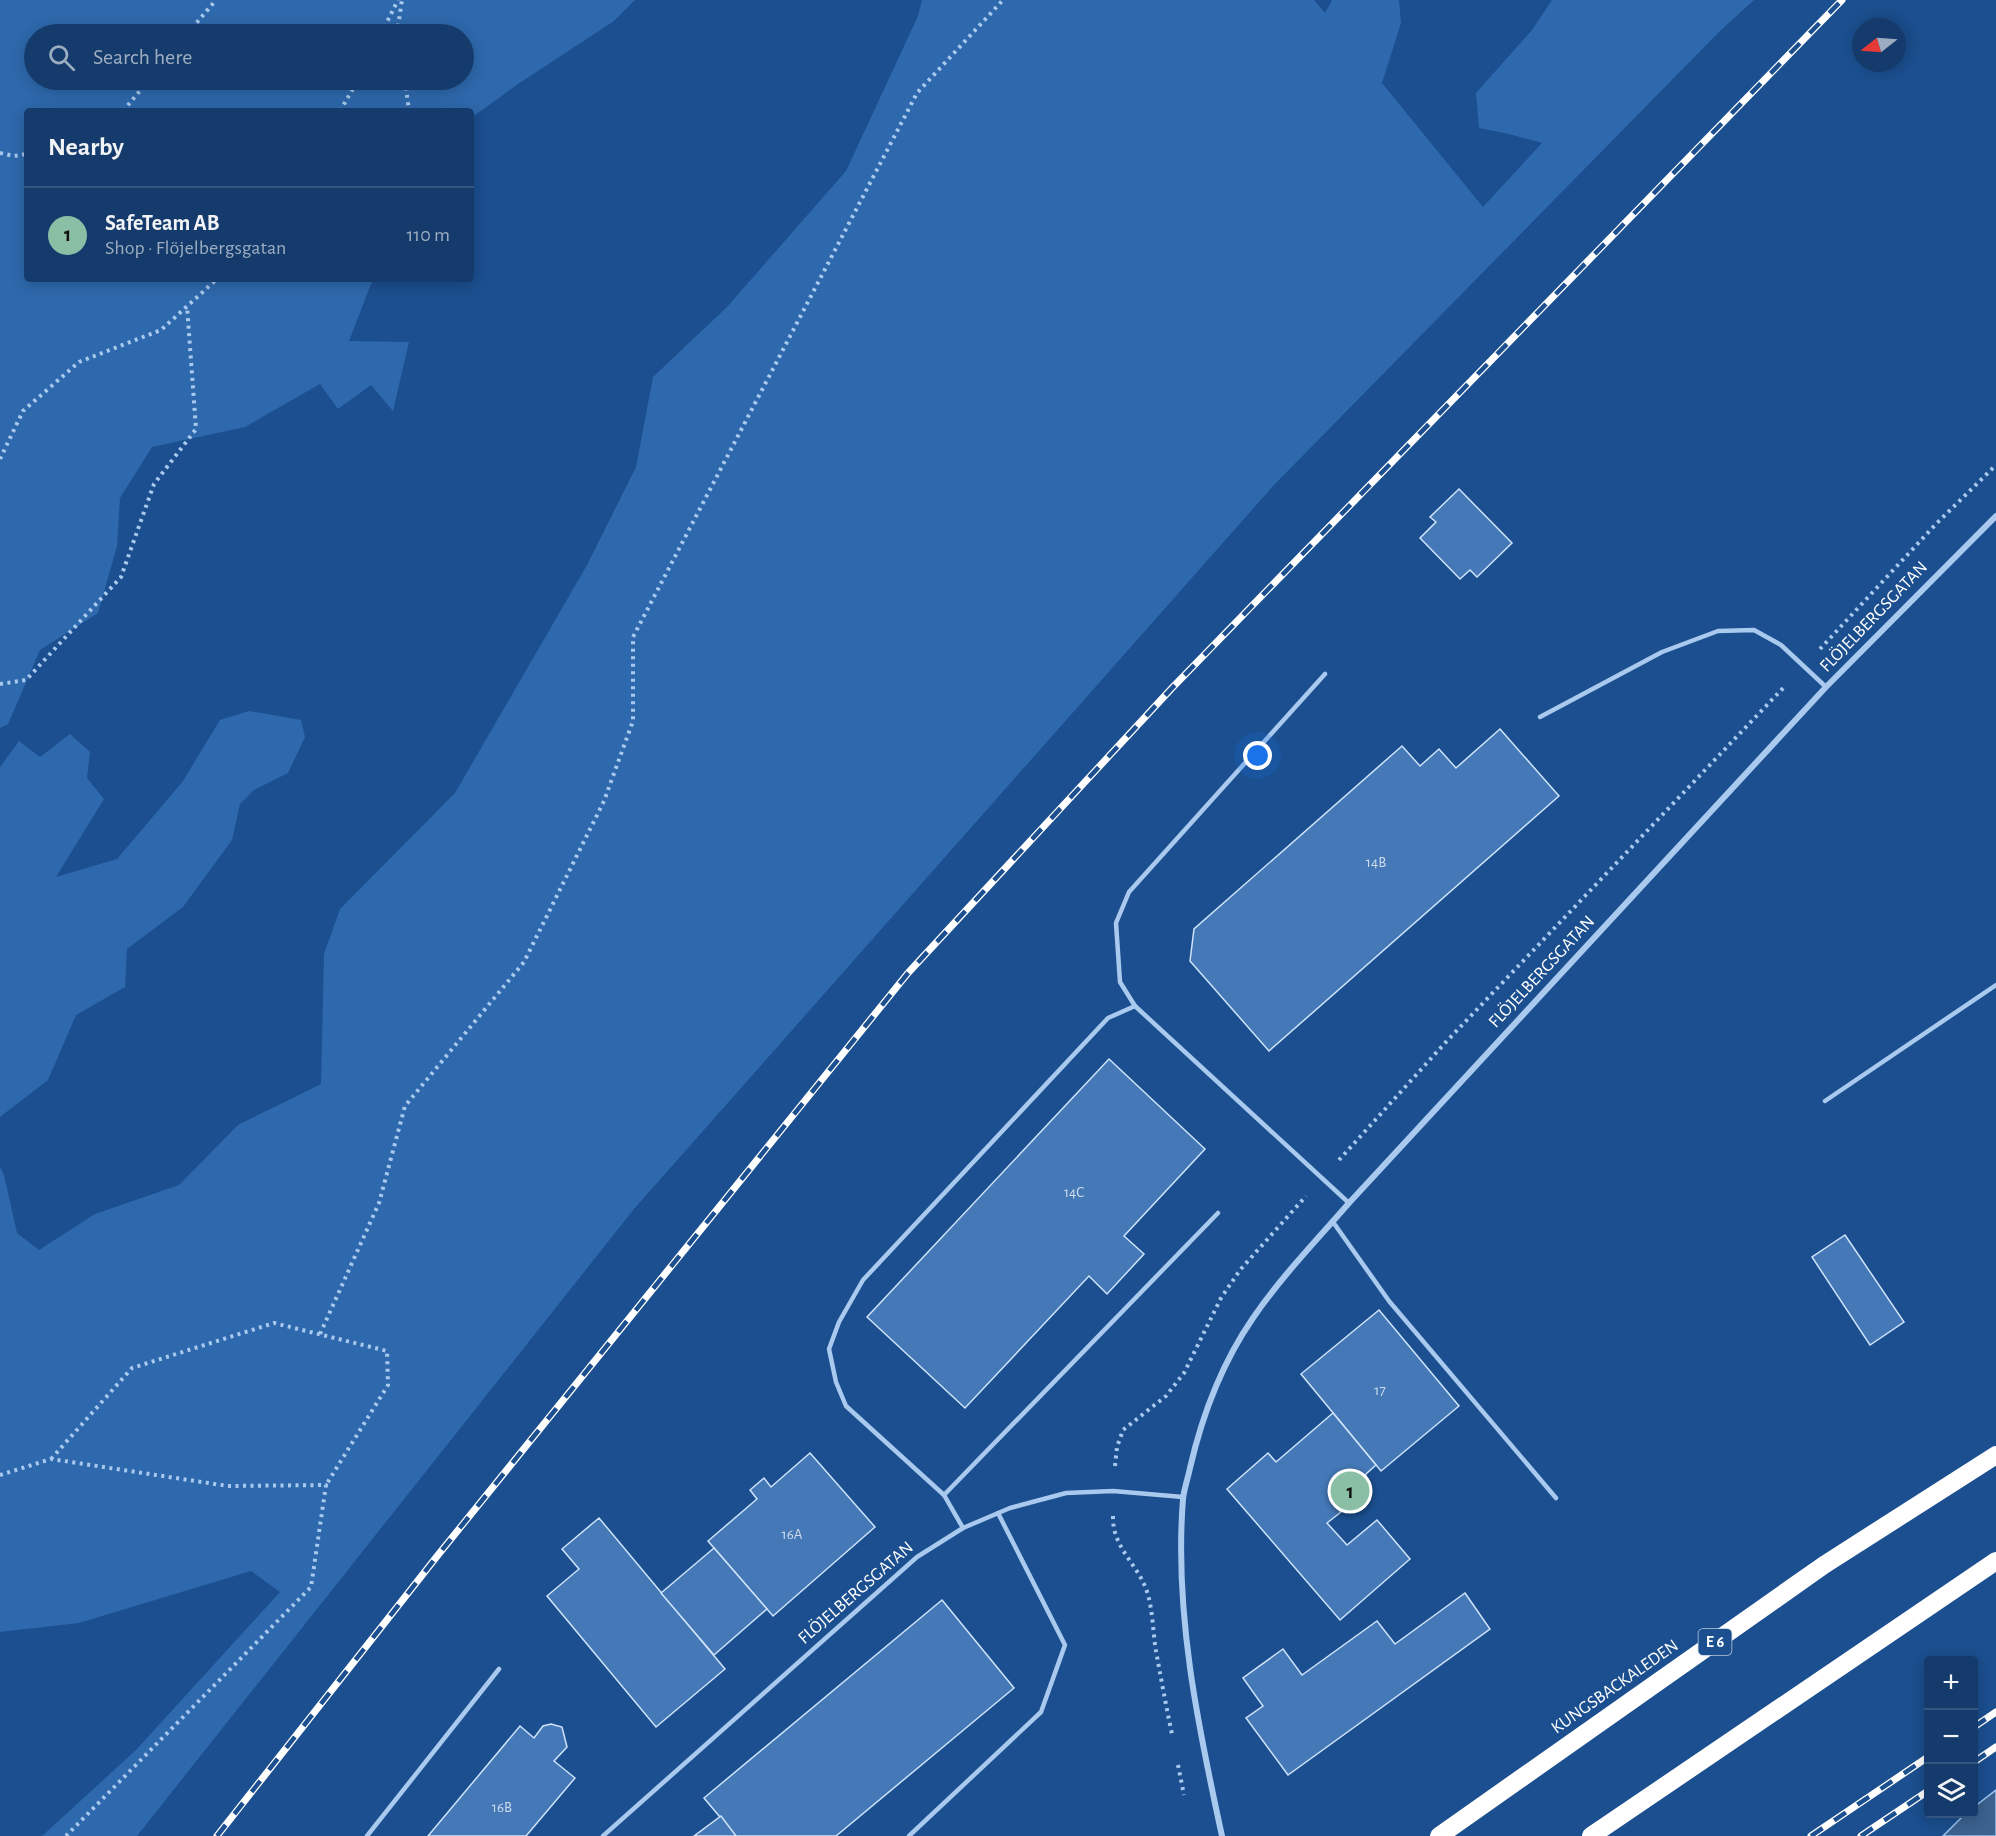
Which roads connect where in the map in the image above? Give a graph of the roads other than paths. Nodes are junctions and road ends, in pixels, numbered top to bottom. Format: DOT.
graph roads {
  1 [pos="1996,516"];
  2 [pos="1325,674"];
  3 [pos="1826,687"];
  4 [pos="1540,717"];
  5 [pos="1996,985"];
  6 [pos="1135,1006"];
  7 [pos="1825,1101"];
  8 [pos="1349,1203"];
  9 [pos="1218,1214"];
  10 [pos="1333,1221"];
  11 [pos="1996,1455"];
  12 [pos="944,1495"];
  13 [pos="1183,1497"];
  14 [pos="1556,1498"];
  15 [pos="998,1513"];
  16 [pos="963,1528"];
  17 [pos="1996,1561"];
  18 [pos="499,1669"];
  19 [pos="367,1836"];
  20 [pos="603,1836"];
  21 [pos="909,1836"];
  22 [pos="1222,1836"];
  23 [pos="1439,1836"];
  24 [pos="1591,1836"];
  1 -- 3 [label="street, FLÖJELBERGSGATAN"];
  2 -- 6 [label="lane"];
  3 -- 4 [label="lane"];
  3 -- 8 [label="street, FLÖJELBERGSGATAN"];
  5 -- 7 [label="lane"];
  6 -- 8 [label="lane"];
  6 -- 12 [label="lane"];
  8 -- 10 [label="street, FLÖJELBERGSGATAN"];
  9 -- 12 [label="lane"];
  10 -- 13 [label="street, FLÖJELBERGSGATAN"];
  10 -- 14 [label="lane"];
  11 -- 23 [label="highway, KUNGSBACKALEDEN / E 6"];
  12 -- 16 [label="lane"];
  13 -- 15 [label="lane, FLÖJELBERGSGATAN"];
  13 -- 22 [label="street, FLÖJELBERGSGATAN"];
  15 -- 16 [label="lane, FLÖJELBERGSGATAN"];
  15 -- 21 [label="lane"];
  16 -- 20 [label="lane, FLÖJELBERGSGATAN"];
  17 -- 24 [label="highway"];
  18 -- 19 [label="lane"];
}
